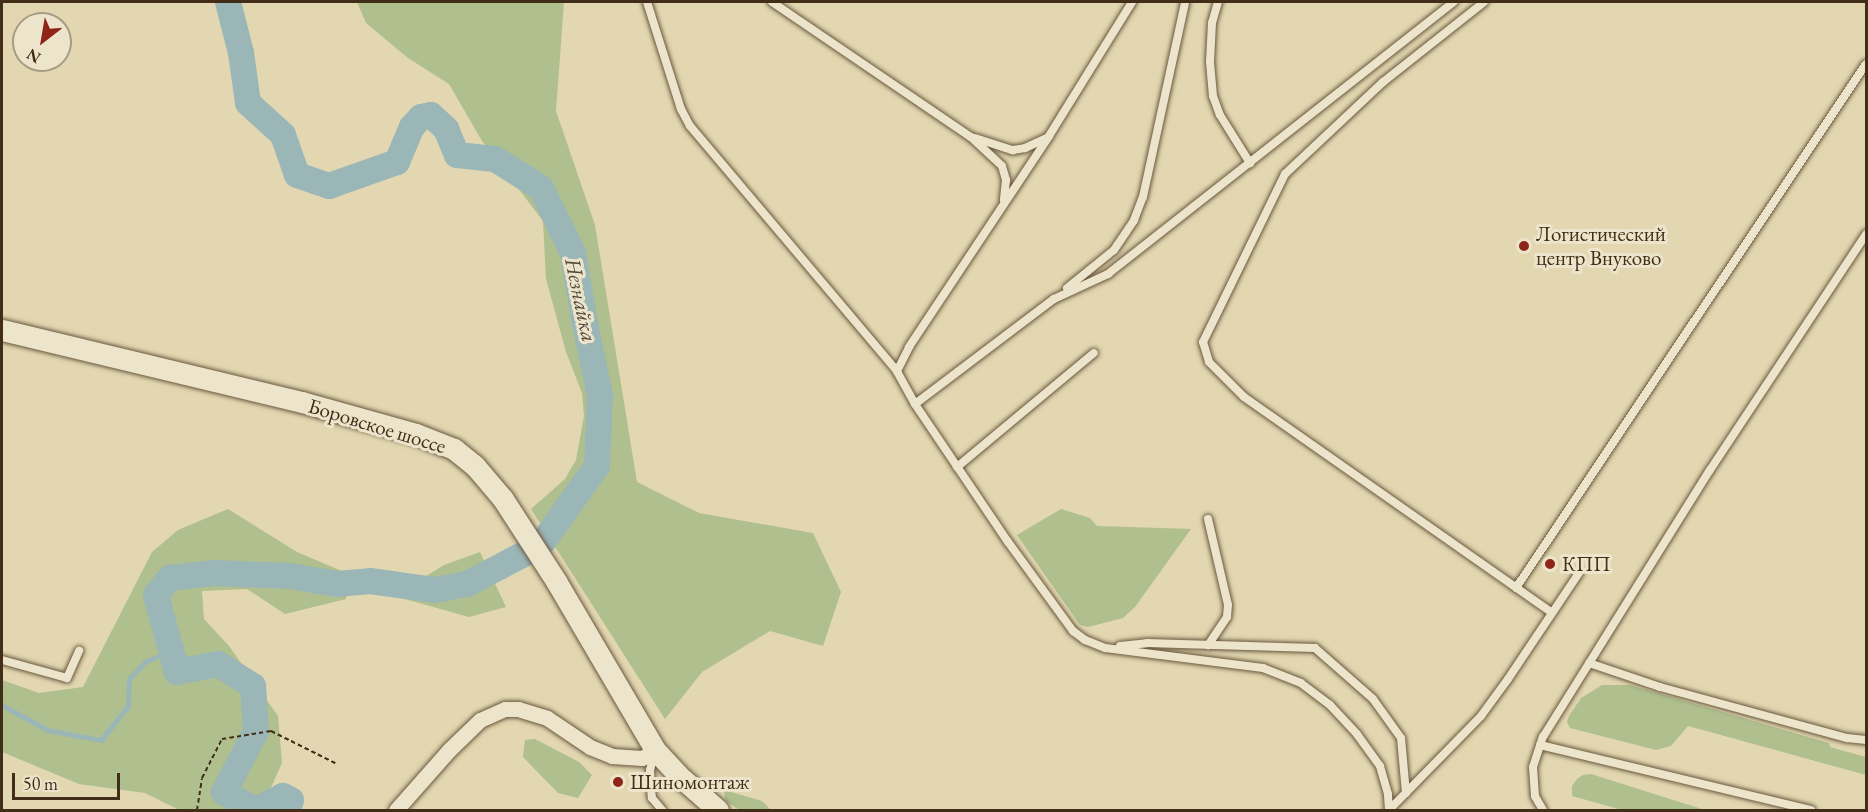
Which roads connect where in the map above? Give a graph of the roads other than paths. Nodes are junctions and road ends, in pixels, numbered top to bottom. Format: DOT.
graph roads {
  1 [pos="647,2"];
  2 [pos="772,2"];
  3 [pos="1132,2"];
  4 [pos="1185,2"];
  5 [pos="1218,2"];
  6 [pos="1454,2"];
  7 [pos="1484,2"];
  8 [pos="1866,64"];
  9 [pos="1049,136"];
  10 [pos="971,137"];
  11 [pos="1250,163"];
  12 [pos="1004,202"];
  13 [pos="1866,234"];
  14 [pos="1864,243"];
  15 [pos="1054,299"];
  16 [pos="2,330"];
  17 [pos="1094,353"];
  18 [pos="897,371"];
  19 [pos="915,404"];
  20 [pos="957,466"];
  21 [pos="1208,519"];
  22 [pos="1579,573"];
  23 [pos="1516,588"];
  24 [pos="1552,613"];
  25 [pos="1208,645"];
  26 [pos="1105,648"];
  27 [pos="79,651"];
  28 [pos="2,660"];
  29 [pos="1589,663"];
  30 [pos="1866,740"];
  31 [pos="1540,745"];
  32 [pos="655,750"];
  33 [pos="1406,793"];
  34 [pos="396,810"];
  35 [pos="662,810"];
  36 [pos="718,810"];
  37 [pos="1389,810"];
  38 [pos="1543,810"];
  39 [pos="1812,810"];
  1 -- 18 [label="lane"];
  2 -- 10 [label="lane"];
  3 -- 9 [label="lane"];
  4 -- 15 [label="lane"];
  5 -- 11 [label="lane"];
  6 -- 11 [label="lane"];
  7 -- 23 [label="lane"];
  8 -- 23 [label="lane"];
  9 -- 10 [label="lane"];
  9 -- 12 [label="lane"];
  10 -- 12 [label="lane"];
  11 -- 15 [label="lane"];
  12 -- 18 [label="lane"];
  13 -- 14 [label="lane"];
  14 -- 29 [label="lane"];
  15 -- 19 [label="lane"];
  16 -- 32 [label="main road, Боровское шоссе"];
  17 -- 20 [label="lane"];
  18 -- 19 [label="lane"];
  19 -- 20 [label="lane"];
  20 -- 26 [label="lane"];
  21 -- 25 [label="lane"];
  22 -- 24 [label="lane"];
  23 -- 24 [label="lane"];
  24 -- 33 [label="lane"];
  25 -- 26 [label="lane"];
  25 -- 33 [label="lane"];
  26 -- 37 [label="lane"];
  27 -- 28 [label="lane"];
  29 -- 30 [label="lane"];
  29 -- 31 [label="lane"];
  31 -- 38 [label="lane"];
  31 -- 39 [label="lane"];
  32 -- 34 [label="street"];
  32 -- 35 [label="lane"];
  32 -- 36 [label="main road, Боровское шоссе"];
  33 -- 37 [label="lane"];
}
